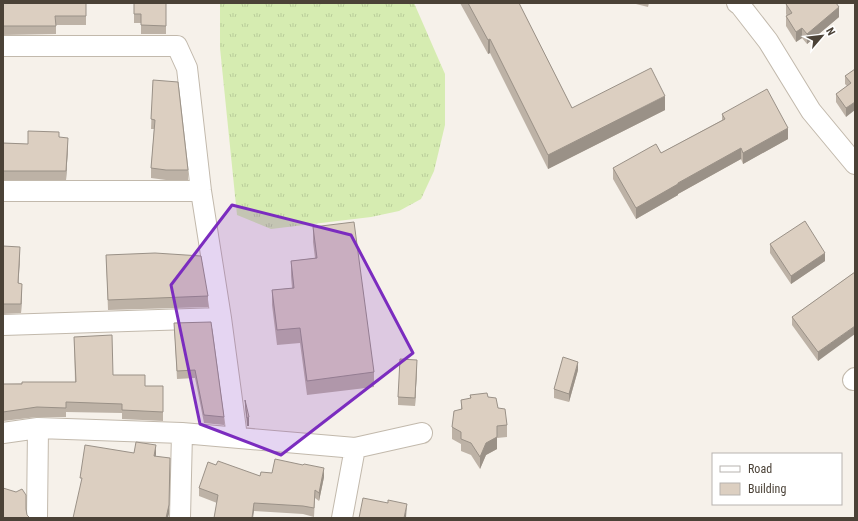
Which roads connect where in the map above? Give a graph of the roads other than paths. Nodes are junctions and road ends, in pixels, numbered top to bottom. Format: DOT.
graph roads {
  1 [pos="737,3"];
  2 [pos="3,46"];
  3 [pos="855,164"];
  4 [pos="3,191"];
  5 [pos="201,191"];
  6 [pos="221,318"];
  7 [pos="3,325"];
  8 [pos="38,428"];
  9 [pos="3,433"];
  10 [pos="182,433"];
  11 [pos="422,433"];
  12 [pos="237,437"];
  13 [pos="355,448"];
  14 [pos="37,518"];
  15 [pos="180,518"];
  16 [pos="342,518"];
  1 -- 3 [label="street"];
  2 -- 5 [label="street"];
  4 -- 5 [label="street"];
  5 -- 6 [label="street"];
  6 -- 7 [label="street"];
  6 -- 12 [label="street"];
  8 -- 9 [label="street"];
  8 -- 10 [label="street"];
  8 -- 14 [label="street"];
  10 -- 12 [label="street"];
  10 -- 15 [label="street"];
  11 -- 13 [label="street"];
  12 -- 13 [label="street"];
  13 -- 16 [label="street"];
}
